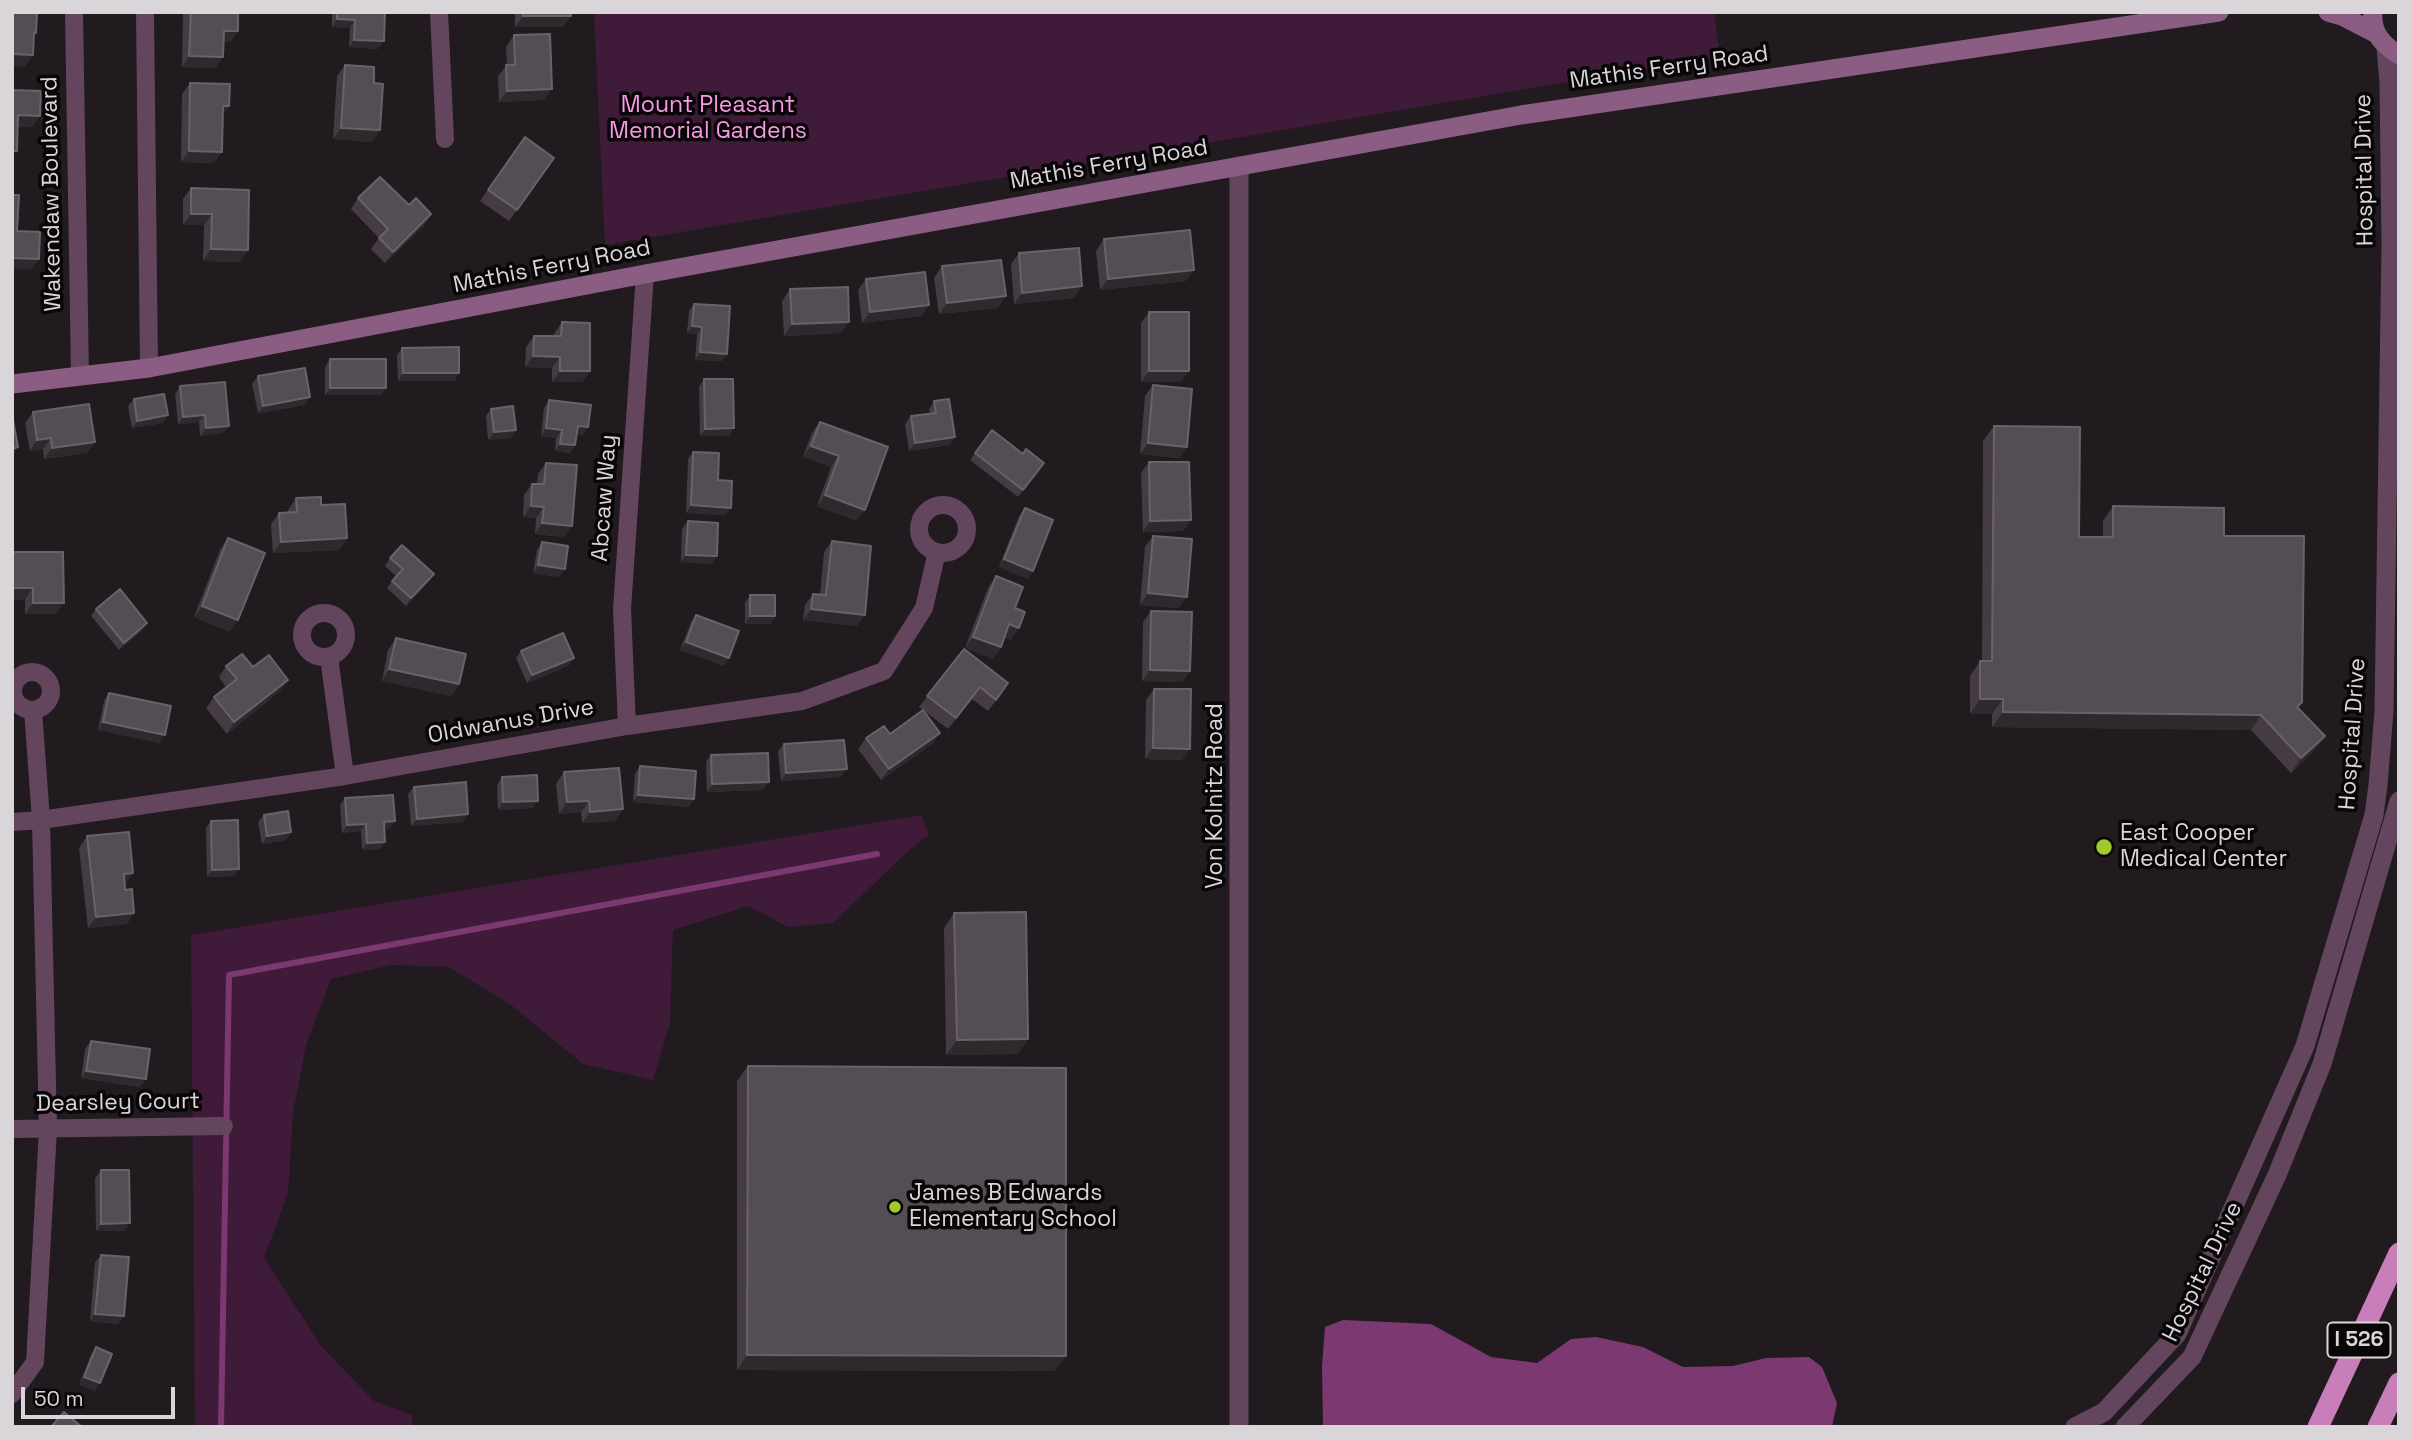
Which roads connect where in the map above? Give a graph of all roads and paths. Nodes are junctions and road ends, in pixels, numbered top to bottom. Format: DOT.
graph roads {
  1 [pos="74,12"];
  2 [pos="145,12"];
  3 [pos="439,12"];
  4 [pos="2219,12"];
  5 [pos="2328,12"];
  6 [pos="2373,12"];
  7 [pos="2387,45"];
  8 [pos="446,139"];
  9 [pos="1239,166"];
  10 [pos="645,274"];
  11 [pos="149,368"];
  12 [pos="80,376"];
  13 [pos="12,384"];
  14 [pos="937,552"];
  15 [pos="329,657"];
  16 [pos="33,710"];
  17 [pos="627,726"];
  18 [pos="345,776"];
  19 [pos="2399,801"];
  20 [pos="41,820"];
  21 [pos="12,822"];
  22 [pos="224,1126"];
  23 [pos="12,1129"];
  24 [pos="48,1129"];
  25 [pos="2399,1252"];
  26 [pos="2399,1383"];
  27 [pos="12,1394"];
  28 [pos="1240,1427"];
  29 [pos="2075,1427"];
  30 [pos="2126,1427"];
  31 [pos="2318,1427"];
  32 [pos="2378,1427"];
  1 -- 12 [label="street, Wakendaw Boulevard"];
  2 -- 11 [label="street"];
  3 -- 8 [label="street"];
  4 -- 9 [label="main road, Mathis Ferry Road"];
  5 -- 7 [label="main road"];
  6 -- 7 [label="main road"];
  7 -- 29 [label="street, Hospital Drive"];
  9 -- 10 [label="main road, Mathis Ferry Road"];
  9 -- 28 [label="street, Von Kolnitz Road"];
  10 -- 11 [label="main road, Mathis Ferry Road"];
  10 -- 17 [label="street, Abcaw Way"];
  11 -- 12 [label="main road, Mathis Ferry Road"];
  12 -- 13 [label="main road, Mathis Ferry Road"];
  14 -- 17 [label="street, Oldwanus Drive"];
  15 -- 18 [label="street"];
  16 -- 20 [label="street"];
  17 -- 18 [label="street, Oldwanus Drive"];
  18 -- 20 [label="street, Oldwanus Drive"];
  19 -- 30 [label="street, Hospital Drive"];
  20 -- 21 [label="street, Oldwanus Drive"];
  20 -- 24 [label="street"];
  22 -- 24 [label="street, Dearsley Court"];
  23 -- 24 [label="street, Dearsley Court"];
  24 -- 27 [label="street"];
  25 -- 31 [label="highway, I 526"];
  26 -- 32 [label="highway, I 526"];
}
